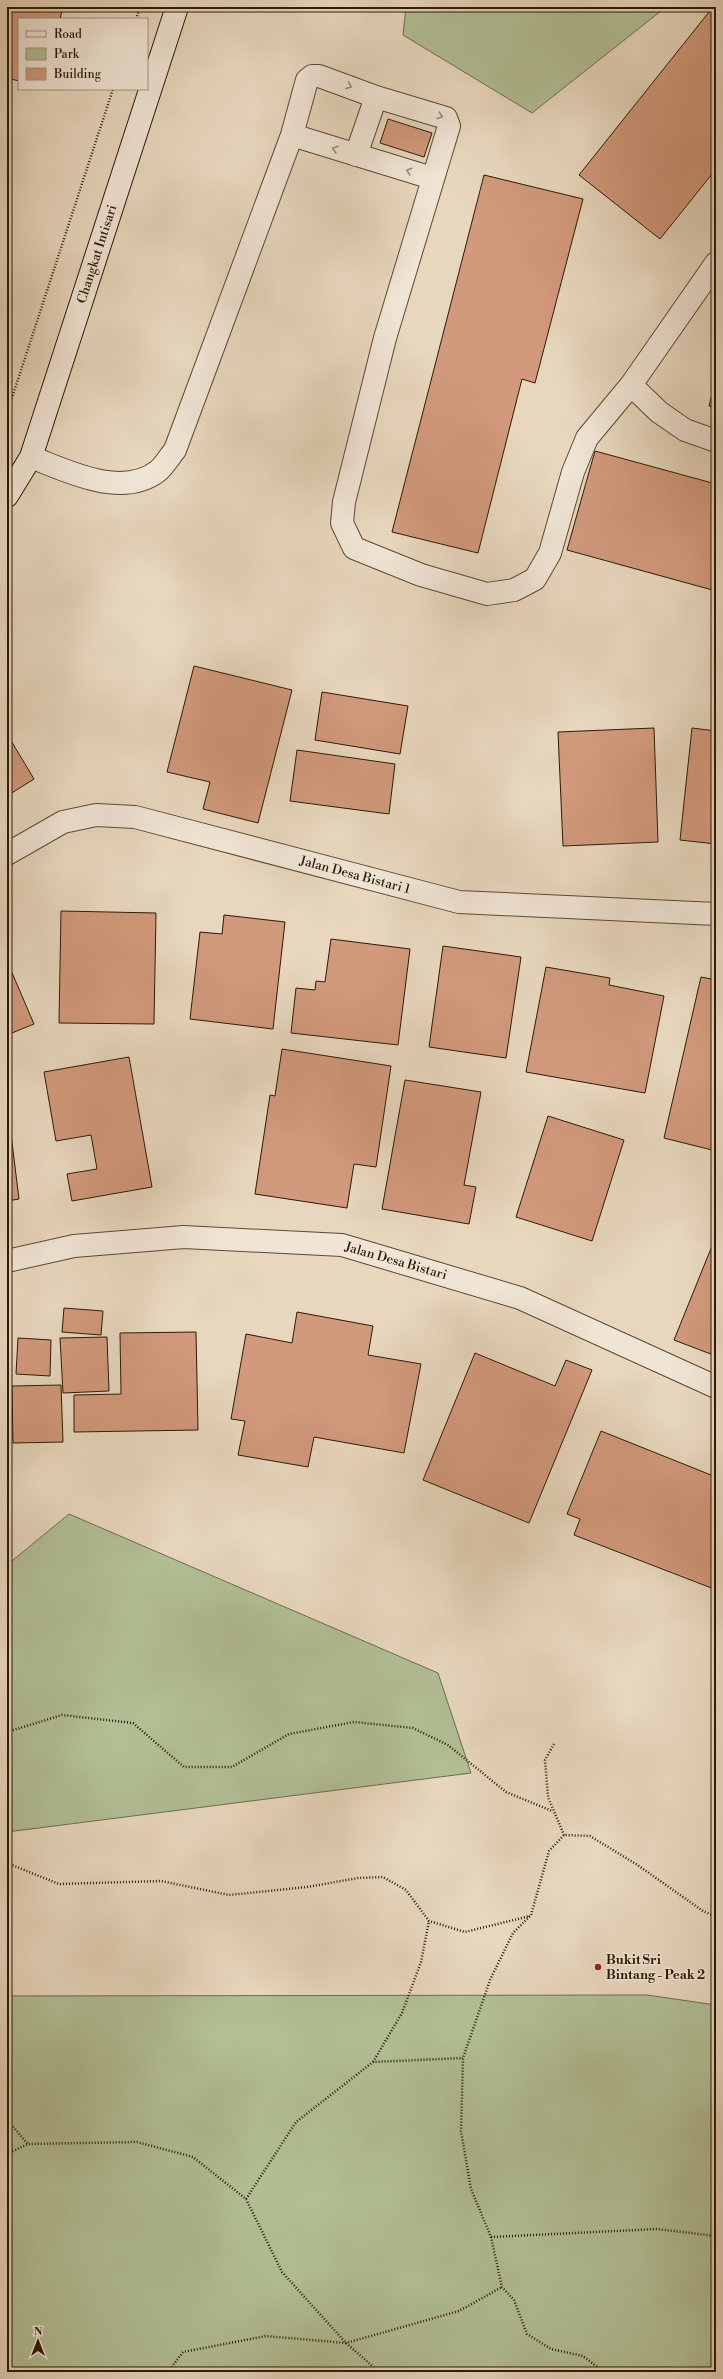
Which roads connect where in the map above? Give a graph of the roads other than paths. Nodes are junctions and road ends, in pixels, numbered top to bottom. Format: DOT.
graph roads {
  1 [pos="177,7"];
  2 [pos="376,97"];
  3 [pos="292,135"];
  4 [pos="356,155"];
  5 [pos="432,178"];
  6 [pos="716,263"];
  7 [pos="631,385"];
  8 [pos="716,441"];
  9 [pos="32,457"];
  10 [pos="7,496"];
  11 [pos="7,854"];
  12 [pos="716,914"];
  13 [pos="7,1261"];
  14 [pos="716,1386"];
  1 -- 9 [label="street, Changkat Intisari"];
  3 -- 2 [label="street, one-way"];
  2 -- 4 [label="street"];
  2 -- 5 [label="street, one-way"];
  4 -- 3 [label="street, one-way"];
  3 -- 9 [label="street"];
  5 -- 4 [label="street, one-way"];
  5 -- 7 [label="street"];
  6 -- 7 [label="street"];
  7 -- 8 [label="street"];
  9 -- 10 [label="street, Changkat Intisari"];
  11 -- 12 [label="street, Jalan Desa Bistari 1"];
  13 -- 14 [label="street, Jalan Desa Bistari"];
}
